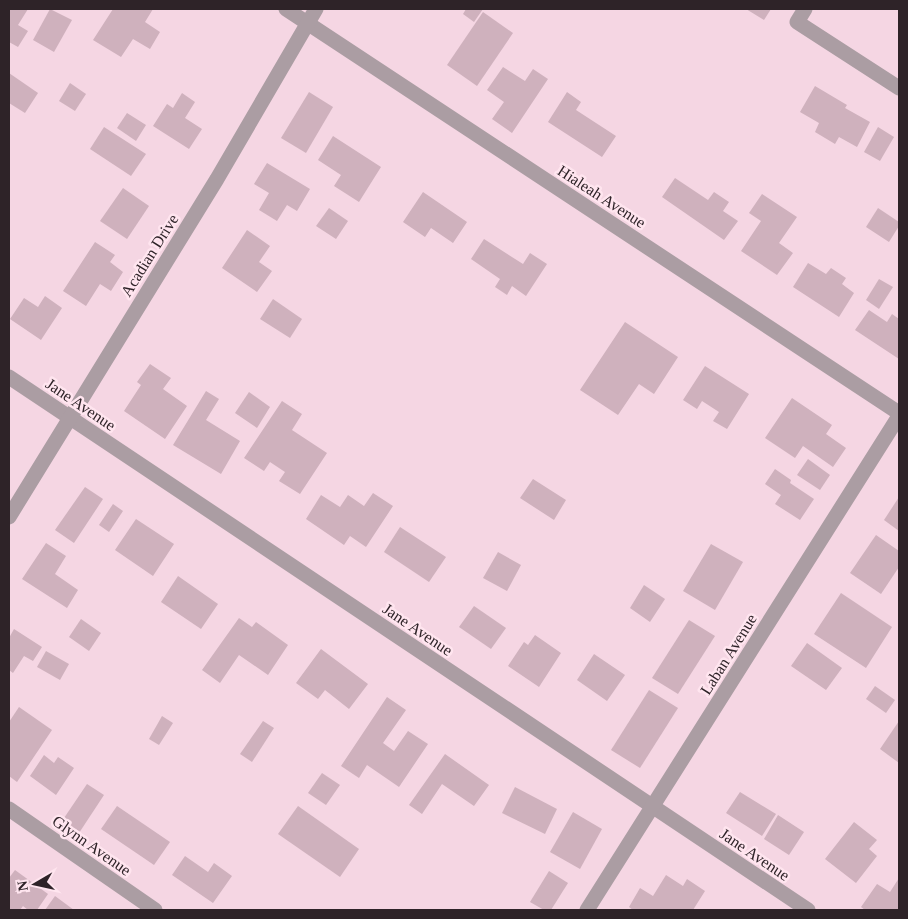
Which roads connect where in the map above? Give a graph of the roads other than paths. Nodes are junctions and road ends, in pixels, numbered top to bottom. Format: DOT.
graph roads {
  1 [pos="286,9"];
  2 [pos="316,9"];
  3 [pos="805,9"];
  4 [pos="308,23"];
  5 [pos="899,88"];
  6 [pos="9,377"];
  7 [pos="899,415"];
  8 [pos="70,418"];
  9 [pos="9,517"];
  10 [pos="653,807"];
  11 [pos="9,808"];
  12 [pos="155,910"];
  13 [pos="587,910"];
  14 [pos="808,910"];
  1 -- 4 [label="street, Hialeah Avenue"];
  2 -- 4 [label="street, Acadian Drive"];
  3 -- 5 [label="street"];
  4 -- 7 [label="street, Hialeah Avenue"];
  4 -- 8 [label="street, Acadian Drive"];
  6 -- 8 [label="street, Jane Avenue"];
  7 -- 10 [label="street, Laban Avenue"];
  8 -- 9 [label="street, Acadian Drive"];
  8 -- 10 [label="street, Jane Avenue"];
  10 -- 13 [label="street, Laban Avenue"];
  10 -- 14 [label="street, Jane Avenue"];
  11 -- 12 [label="street, Glynn Avenue"];
}
